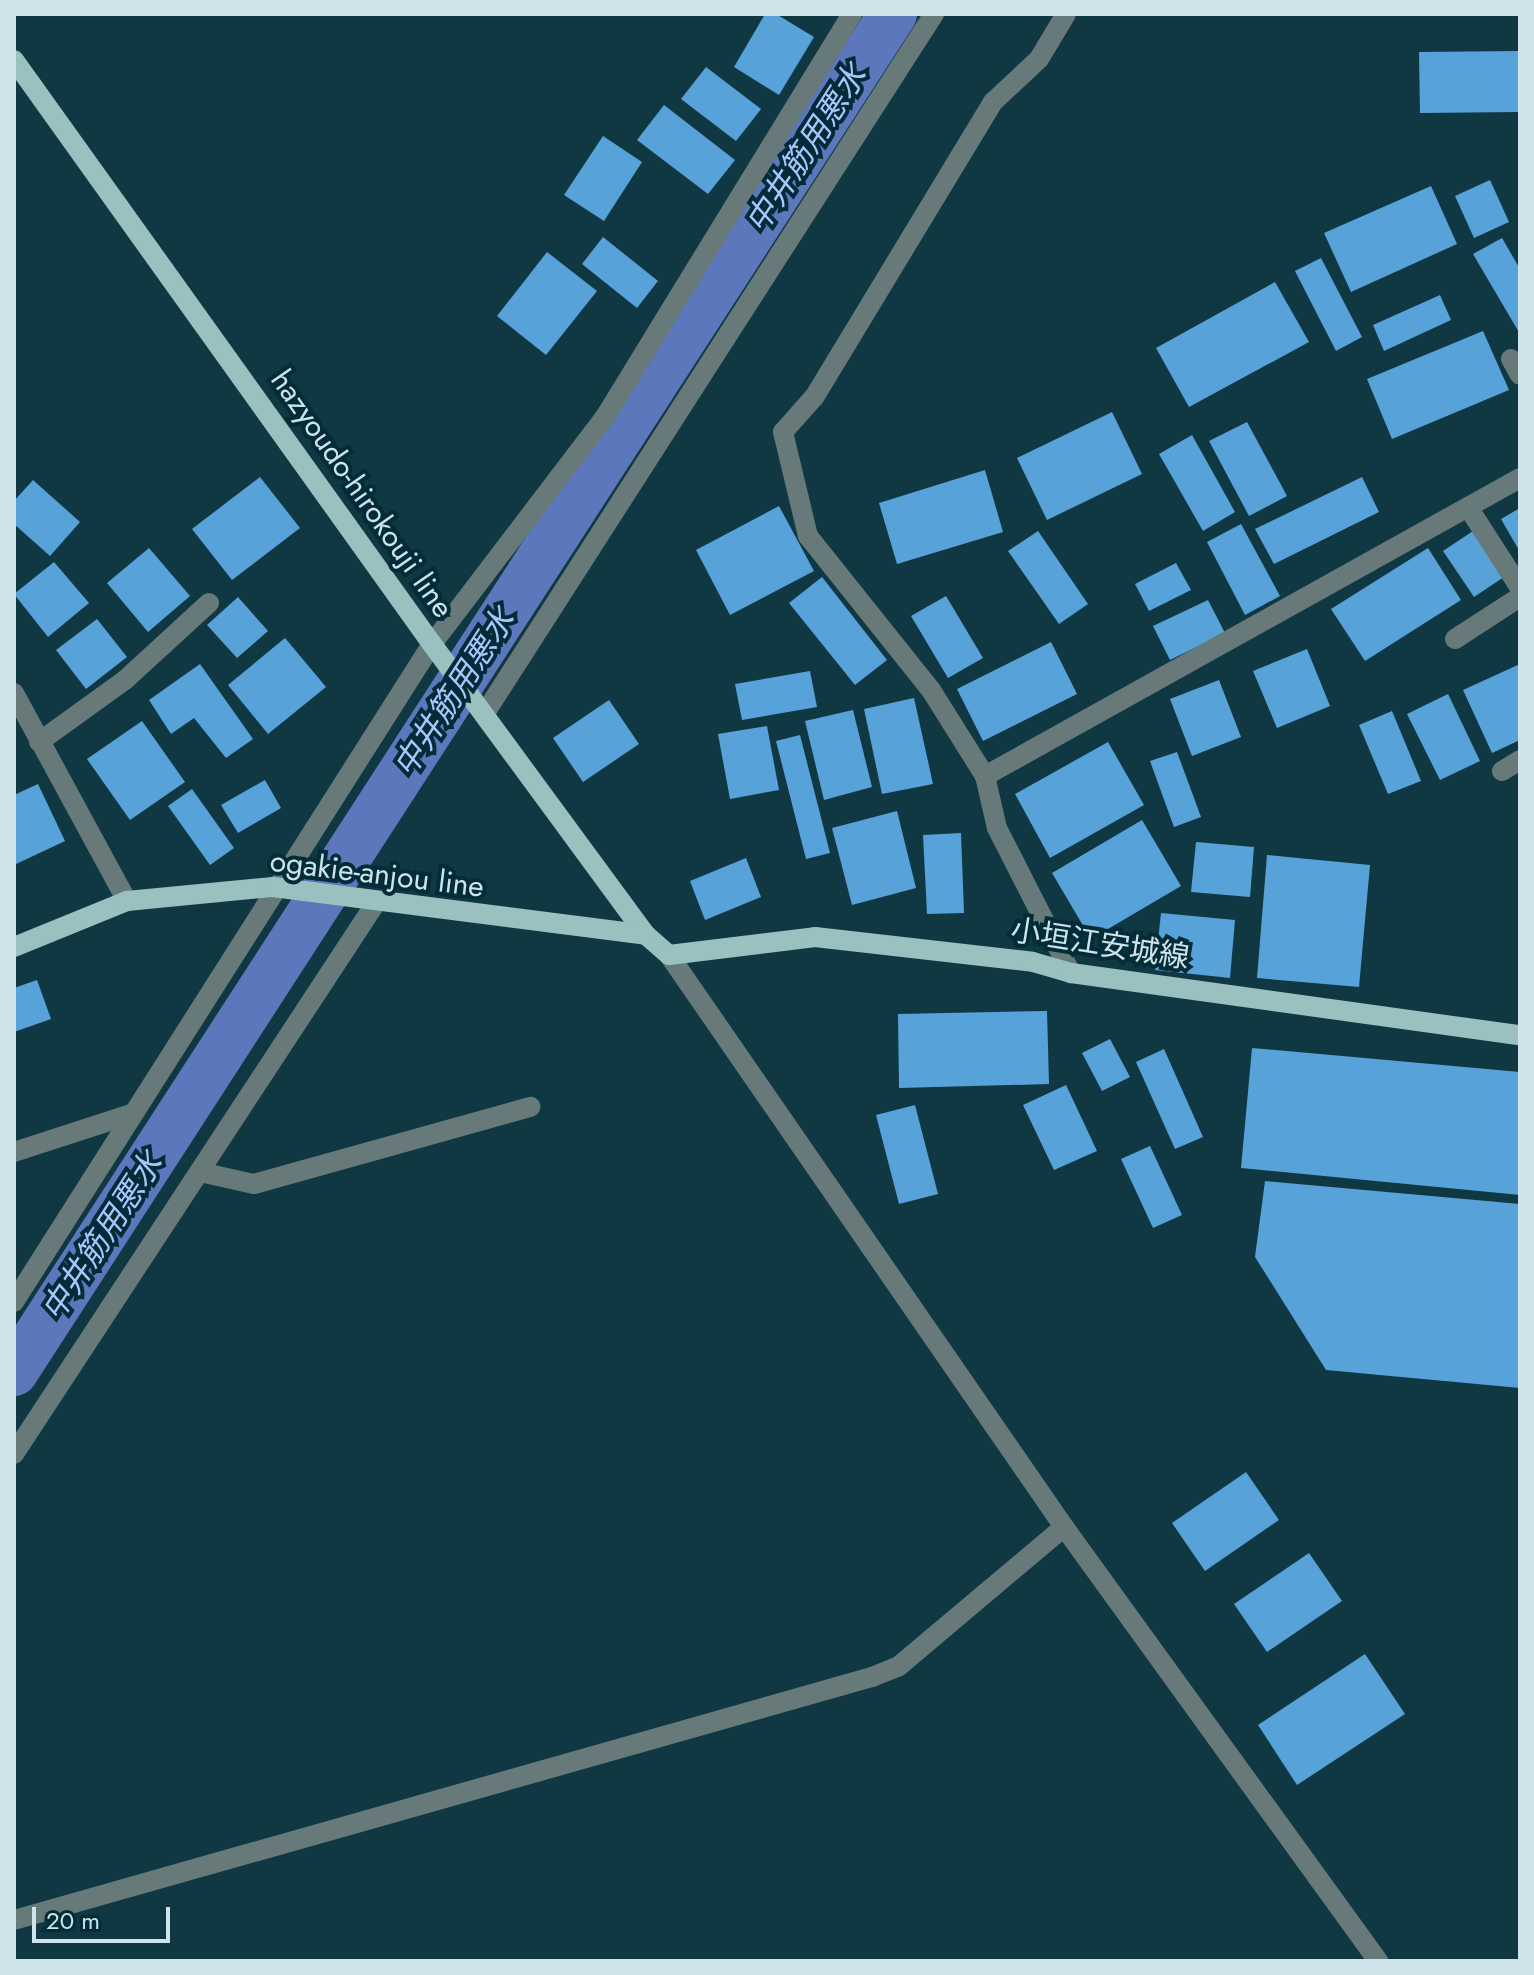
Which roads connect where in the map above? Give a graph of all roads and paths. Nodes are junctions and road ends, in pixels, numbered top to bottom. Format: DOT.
graph roads {
  1 [pos="852,14"];
  2 [pos="934,14"];
  3 [pos="1066,14"];
  4 [pos="14,60"];
  5 [pos="1520,478"];
  6 [pos="1468,507"];
  7 [pos="1520,588"];
  8 [pos="1520,597"];
  9 [pos="209,603"];
  10 [pos="1455,639"];
  11 [pos="432,644"];
  12 [pos="14,693"];
  13 [pos="480,705"];
  14 [pos="39,742"];
  15 [pos="985,776"];
  16 [pos="273,887"];
  17 [pos="127,901"];
  18 [pos="375,904"];
  19 [pos="646,935"];
  20 [pos="14,947"];
  21 [pos="669,955"];
  22 [pos="1071,973"];
  23 [pos="1520,1035"];
  24 [pos="530,1107"];
  25 [pos="131,1114"];
  26 [pos="14,1152"];
  27 [pos="200,1172"];
  28 [pos="14,1302"];
  29 [pos="14,1454"];
  30 [pos="1064,1527"];
  31 [pos="14,1920"];
  32 [pos="1378,1961"];
  1 -- 11 [label="street"];
  2 -- 13 [label="street"];
  3 -- 15 [label="street"];
  4 -- 11 [label="main road, hazyoudo-hirokouji line"];
  5 -- 6 [label="street"];
  6 -- 7 [label="street"];
  6 -- 15 [label="street"];
  8 -- 10 [label="street"];
  9 -- 14 [label="street"];
  11 -- 13 [label="main road, hazyoudo-hirokouji line"];
  11 -- 16 [label="street"];
  12 -- 14 [label="street"];
  13 -- 19 [label="main road, hazyoudo-hirokouji line"];
  14 -- 17 [label="street"];
  15 -- 22 [label="street"];
  16 -- 17 [label="main road, ogakie-anjou line"];
  16 -- 18 [label="main road, ogakie-anjou line"];
  16 -- 25 [label="street"];
  17 -- 20 [label="main road, ogakie-anjou line"];
  18 -- 19 [label="main road, ogakie-anjou line"];
  18 -- 27 [label="street"];
  19 -- 21 [label="main road, hazyoudo-hirokouji line"];
  21 -- 22 [label="main road, 小垣江安城線"];
  21 -- 30 [label="street"];
  22 -- 23 [label="main road, 小垣江安城線"];
  24 -- 27 [label="street"];
  25 -- 26 [label="street"];
  25 -- 28 [label="street"];
  27 -- 29 [label="street"];
  30 -- 31 [label="street"];
  30 -- 32 [label="street"];
}
